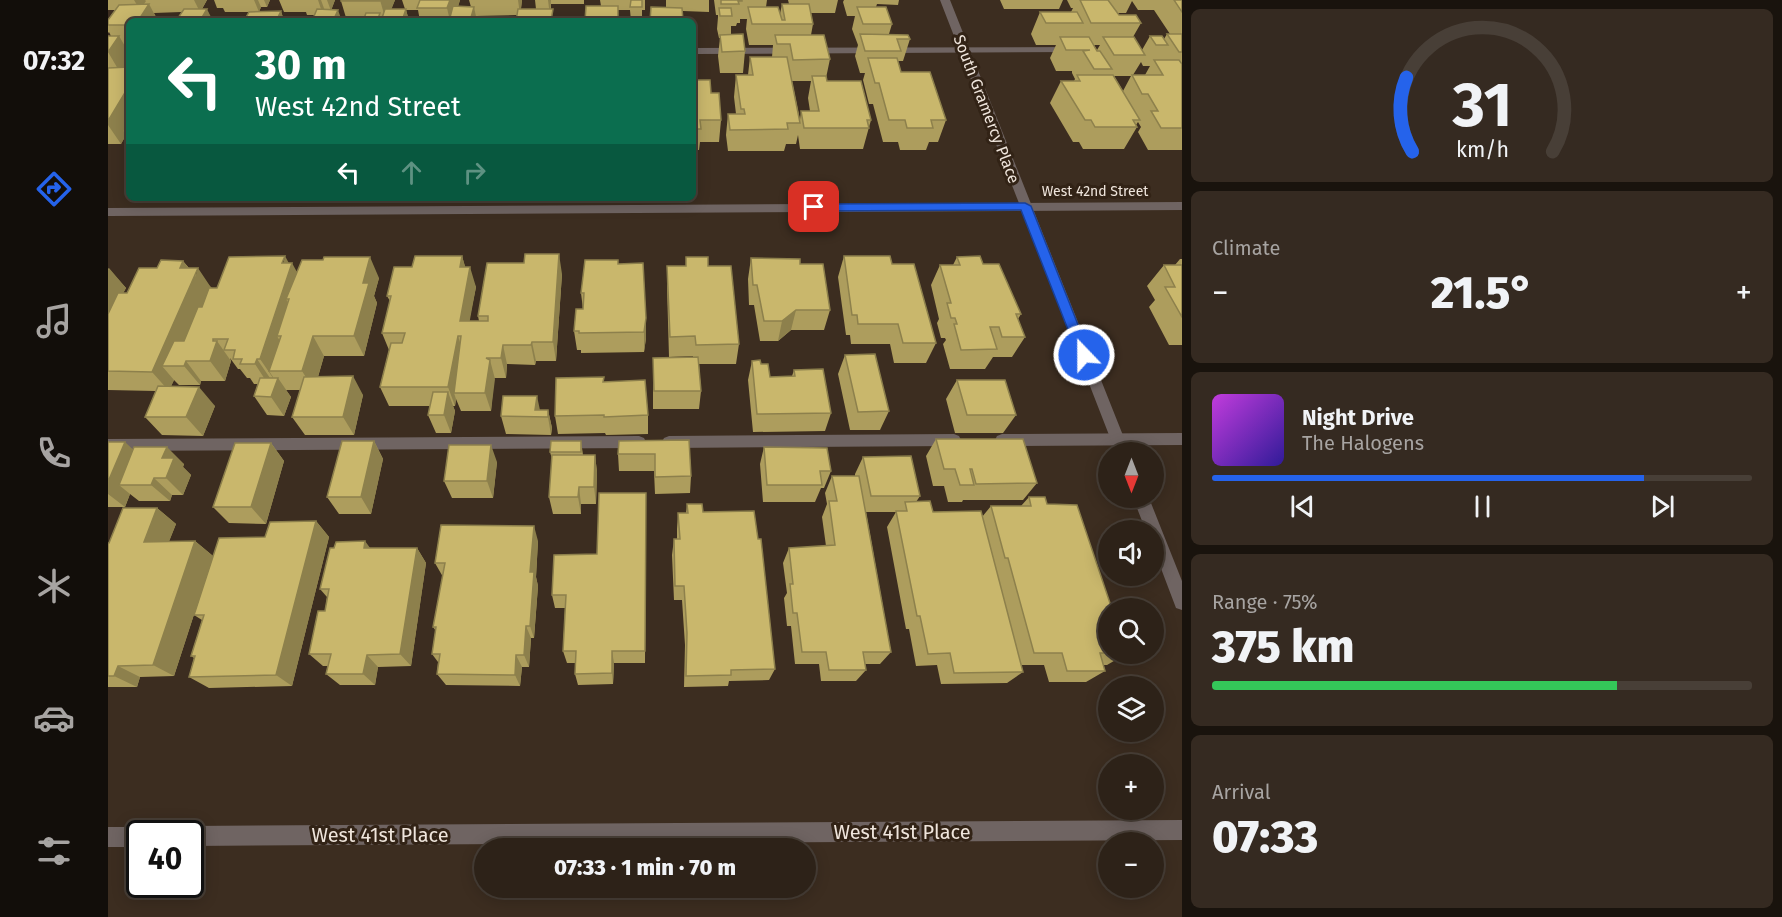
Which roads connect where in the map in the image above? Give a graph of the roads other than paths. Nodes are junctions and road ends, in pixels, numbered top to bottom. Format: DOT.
graph roads {
  1 [pos="945,0"];
  2 [pos="1090,49"];
  3 [pos="963,50"];
  4 [pos="696,51"];
  5 [pos="1025,206"];
  6 [pos="1182,206"];
  7 [pos="108,212"];
  8 [pos="1182,440"];
  9 [pos="1118,442"];
  10 [pos="1161,442"];
  11 [pos="108,445"];
  12 [pos="1098,445"];
  13 [pos="1145,508"];
  14 [pos="1182,602"];
  15 [pos="1182,830"];
  16 [pos="204,836"];
  17 [pos="108,837"];
  18 [pos="126,837"];
  1 -- 3 [label="street, South Gramercy Place"];
  2 -- 3 [label="street"];
  3 -- 4 [label="street"];
  3 -- 5 [label="street, South Gramercy Place"];
  5 -- 6 [label="street, West 42nd Street"];
  5 -- 7 [label="street, West 42nd Street"];
  5 -- 9 [label="street, South Gramercy Place"];
  8 -- 10 [label="street"];
  11 -- 12 [label="street"];
  13 -- 14 [label="street"];
  15 -- 16 [label="street, West 41st Place"];
  17 -- 18 [label="street"];
}
